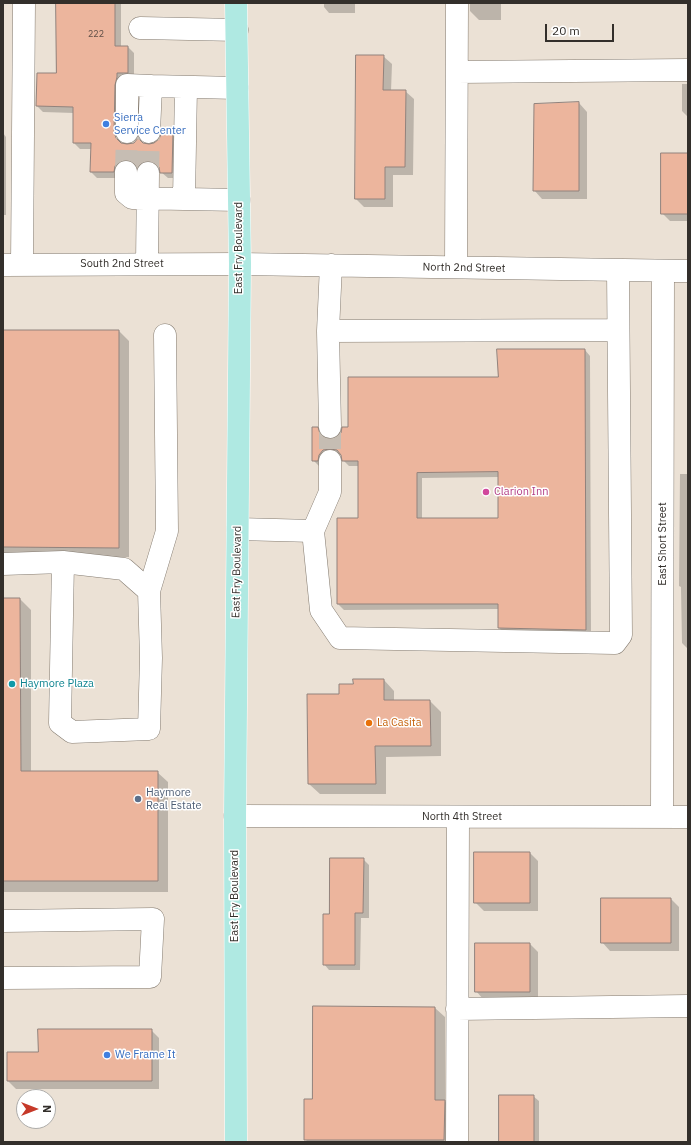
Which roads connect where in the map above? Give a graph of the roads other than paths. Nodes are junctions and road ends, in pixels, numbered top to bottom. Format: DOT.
graph roads {
  1 [pos="24,3"];
  2 [pos="236,3"];
  3 [pos="457,3"];
  4 [pos="140,28"];
  5 [pos="237,30"];
  6 [pos="688,70"];
  7 [pos="457,72"];
  8 [pos="151,86"];
  9 [pos="186,87"];
  10 [pos="237,88"];
  11 [pos="127,132"];
  12 [pos="149,132"];
  13 [pos="126,172"];
  14 [pos="148,172"];
  15 [pos="147,199"];
  16 [pos="184,199"];
  17 [pos="239,200"];
  18 [pos="147,264"];
  19 [pos="240,264"];
  20 [pos="12,265"];
  21 [pos="331,265"];
  22 [pos="456,267"];
  23 [pos="618,270"];
  24 [pos="663,271"];
  25 [pos="688,271"];
  26 [pos="618,330"];
  27 [pos="328,331"];
  28 [pos="165,335"];
  29 [pos="330,427"];
  30 [pos="330,461"];
  31 [pos="238,528"];
  32 [pos="313,531"];
  33 [pos="63,562"];
  34 [pos="3,564"];
  35 [pos="149,592"];
  36 [pos="235,816"];
  37 [pos="458,817"];
  38 [pos="662,817"];
  39 [pos="688,817"];
  40 [pos="3,921"];
  41 [pos="3,978"];
  42 [pos="688,1006"];
  43 [pos="457,1008"];
  44 [pos="236,1142"];
  45 [pos="457,1142"];
  1 -- 20 [label="street"];
  2 -- 5 [label="main road, East Fry Boulevard"];
  3 -- 7 [label="street"];
  4 -- 5 [label="street"];
  5 -- 10 [label="main road, East Fry Boulevard"];
  6 -- 7 [label="street"];
  7 -- 22 [label="street"];
  8 -- 9 [label="street"];
  8 -- 11 [label="street"];
  8 -- 12 [label="street"];
  9 -- 10 [label="street"];
  9 -- 16 [label="street"];
  10 -- 17 [label="main road, East Fry Boulevard"];
  13 -- 15 [label="street"];
  14 -- 15 [label="street"];
  15 -- 16 [label="street"];
  15 -- 18 [label="street"];
  16 -- 17 [label="street"];
  17 -- 19 [label="main road, East Fry Boulevard"];
  18 -- 19 [label="street, South 2nd Street"];
  18 -- 20 [label="street, South 2nd Street"];
  19 -- 21 [label="street, North 2nd Street"];
  19 -- 31 [label="main road, East Fry Boulevard"];
  21 -- 22 [label="street, North 2nd Street"];
  21 -- 27 [label="street"];
  22 -- 23 [label="street, North 2nd Street"];
  23 -- 24 [label="street, North 2nd Street"];
  23 -- 26 [label="street"];
  24 -- 25 [label="street, North 2nd Street"];
  24 -- 38 [label="street, East Short Street"];
  26 -- 27 [label="street"];
  26 -- 32 [label="street"];
  27 -- 29 [label="street"];
  28 -- 35 [label="street"];
  30 -- 32 [label="street"];
  31 -- 32 [label="street"];
  31 -- 36 [label="main road, East Fry Boulevard"];
  33 -- 34 [label="street"];
  33 -- 35 [label="street"];
  33 -- 35 [label="street"];
  36 -- 37 [label="street, North 4th Street"];
  36 -- 44 [label="main road, East Fry Boulevard"];
  37 -- 38 [label="street, North 4th Street"];
  37 -- 43 [label="street"];
  38 -- 39 [label="street, North 4th Street"];
  40 -- 41 [label="street"];
  42 -- 43 [label="street"];
  43 -- 45 [label="street"];
}
